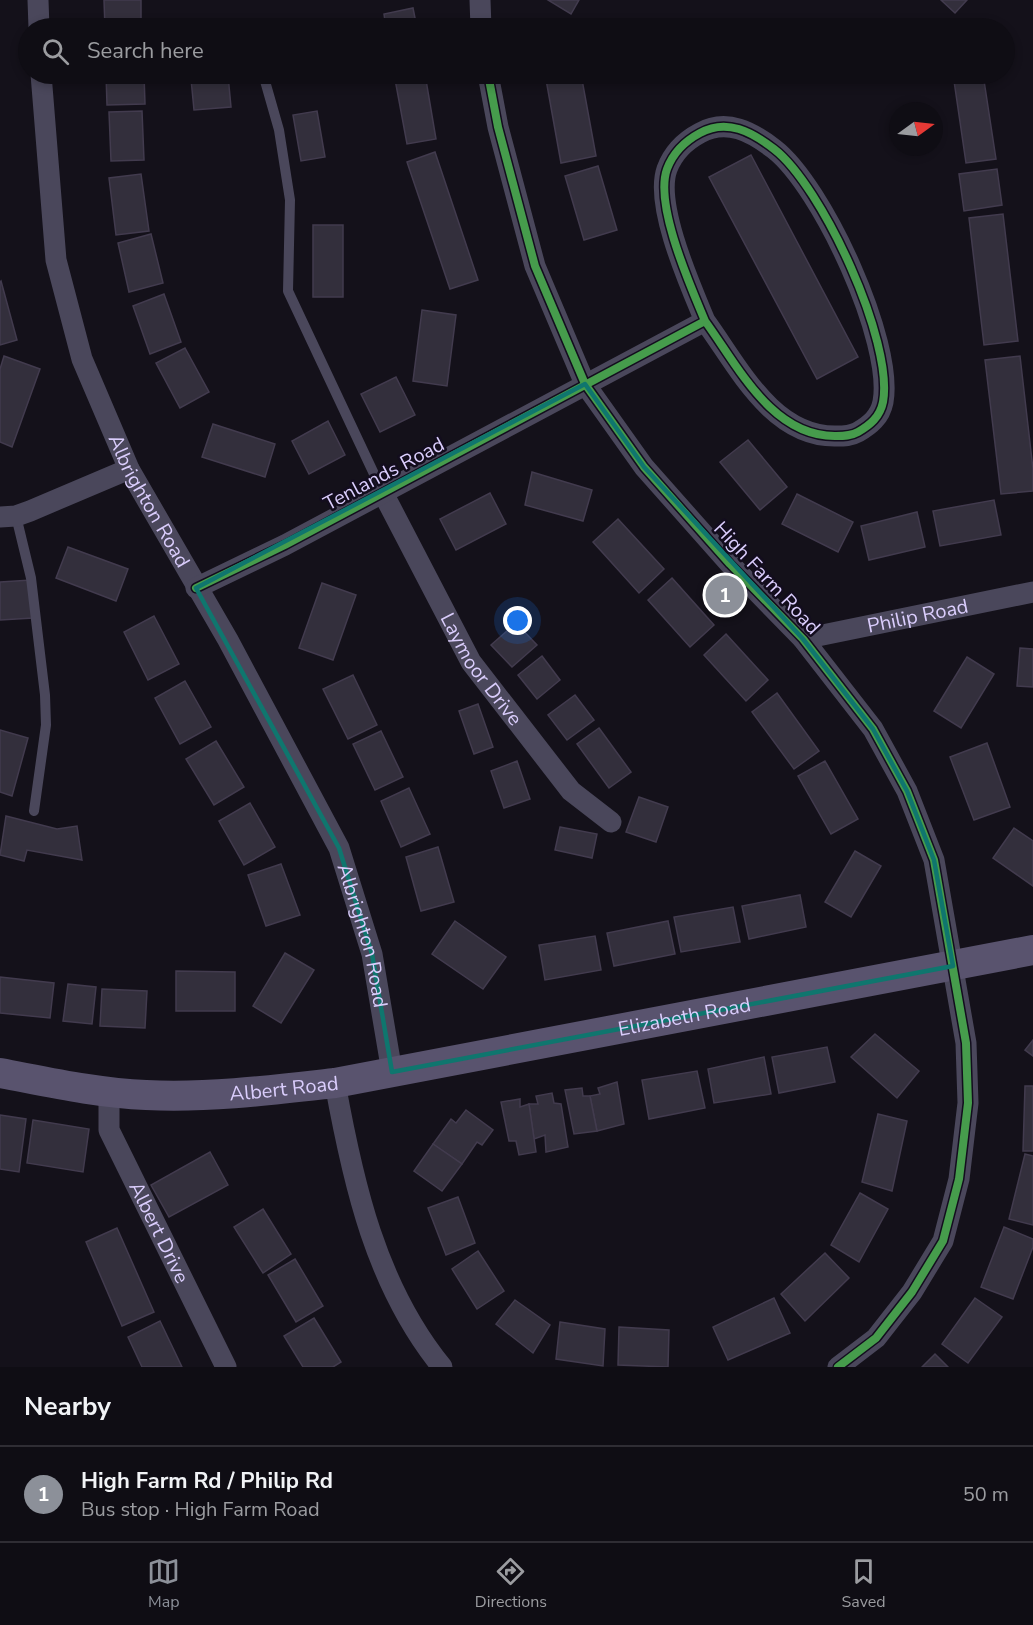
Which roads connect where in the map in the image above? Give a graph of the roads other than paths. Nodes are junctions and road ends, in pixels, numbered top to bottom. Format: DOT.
graph roads {
  1 [pos="38,0"];
  2 [pos="480,0"];
  3 [pos="39,18"];
  4 [pos="481,18"];
  5 [pos="42,84"];
  6 [pos="266,84"];
  7 [pos="490,84"];
  8 [pos="705,321"];
  9 [pos="585,384"];
  10 [pos="129,469"];
  11 [pos="383,493"];
  12 [pos="8,517"];
  13 [pos="196,588"];
  14 [pos="1033,592"];
  15 [pos="803,639"];
  16 [pos="34,811"];
  17 [pos="611,822"];
  18 [pos="1033,950"];
  19 [pos="953,966"];
  20 [pos="392,1072"];
  21 [pos="0,1073"];
  22 [pos="335,1083"];
  23 [pos="109,1092"];
  24 [pos="226,1367"];
  25 [pos="442,1367"];
  26 [pos="838,1367"];
  1 -- 3 [label="street"];
  2 -- 4 [label="street"];
  5 -- 10 [label="street, Albrighton Road"];
  6 -- 11 [label="lane"];
  7 -- 9 [label="street, High Farm Road"];
  8 -- 8 [label="street"];
  8 -- 9 [label="street, Tenlands Road"];
  9 -- 11 [label="street, Tenlands Road"];
  9 -- 15 [label="street, High Farm Road"];
  10 -- 12 [label="street"];
  10 -- 13 [label="street, Albrighton Road"];
  11 -- 13 [label="street, Tenlands Road"];
  11 -- 17 [label="street, Laymoor Drive"];
  12 -- 16 [label="lane"];
  13 -- 20 [label="street, Albrighton Road"];
  14 -- 15 [label="street, Philip Road"];
  15 -- 19 [label="street, High Farm Road"];
  18 -- 19 [label="street, Elizabeth Road"];
  19 -- 20 [label="street, Elizabeth Road"];
  19 -- 26 [label="street, High Farm Road"];
  20 -- 22 [label="street, Elizabeth Road"];
  21 -- 23 [label="street, Albert Road"];
  22 -- 23 [label="street, Albert Road"];
  22 -- 25 [label="street, Albert Road"];
  23 -- 24 [label="street, Albert Drive"];
}
